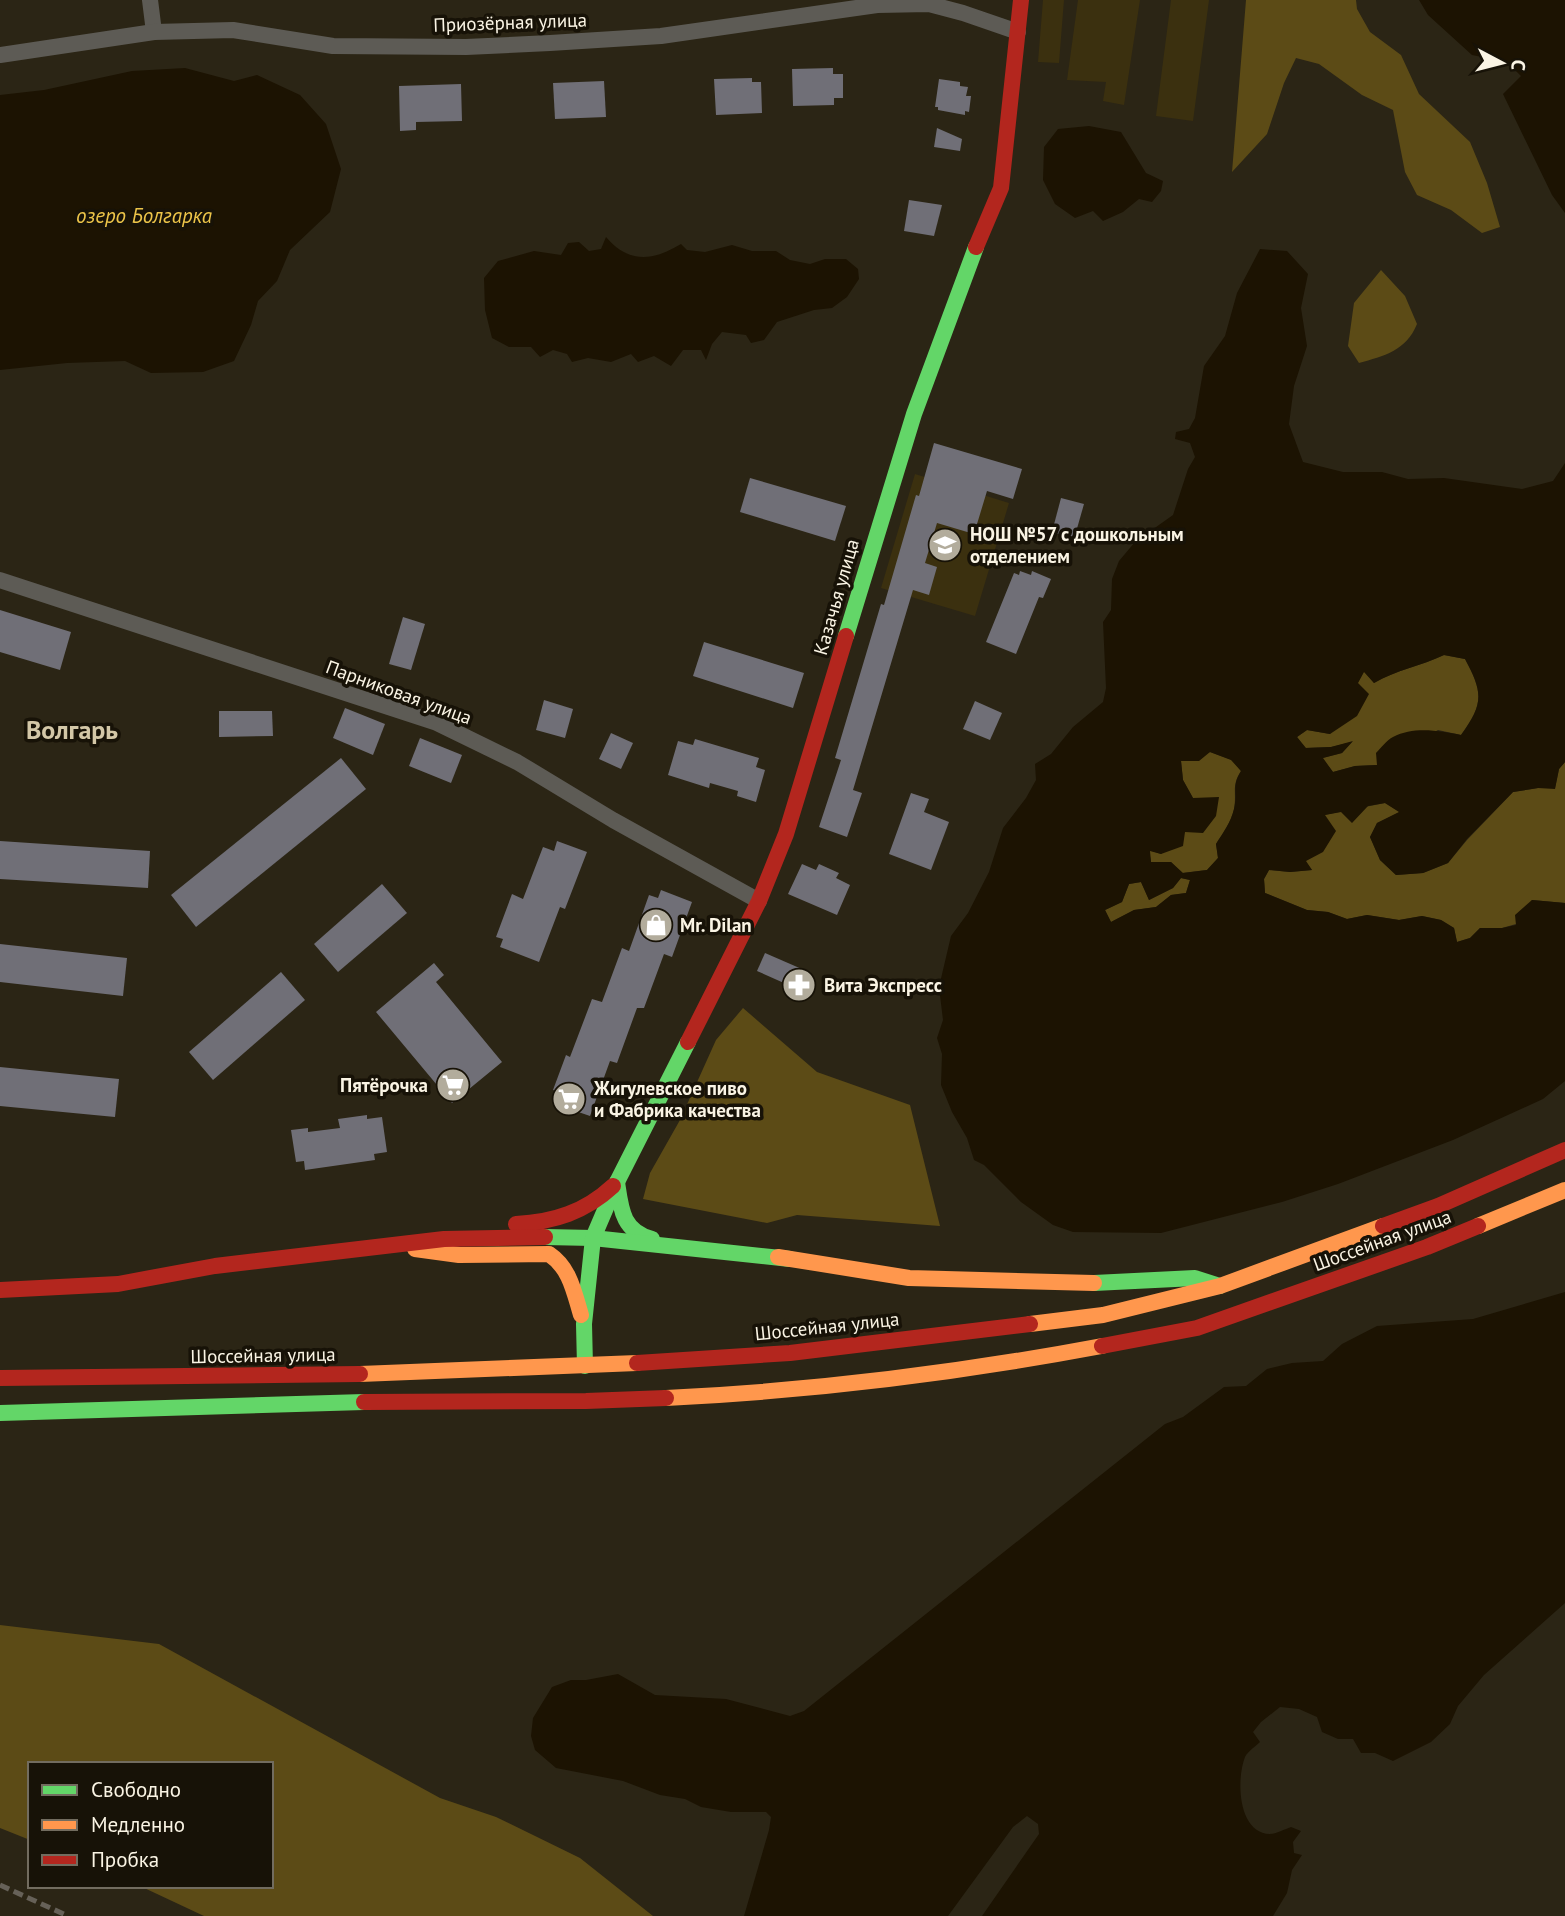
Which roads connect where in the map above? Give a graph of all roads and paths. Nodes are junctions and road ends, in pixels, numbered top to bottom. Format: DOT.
graph roads {
  1 [pos="150,0"];
  2 [pos="1021,0"];
  3 [pos="154,32"];
  4 [pos="1018,32"];
  5 [pos="0,55"];
  6 [pos="0,580"];
  7 [pos="759,901"];
  8 [pos="1565,1150"];
  9 [pos="617,1182"];
  10 [pos="1565,1190"];
  11 [pos="460,1238"];
  12 [pos="593,1238"];
  13 [pos="388,1246"];
  14 [pos="790,1259"];
  15 [pos="1220,1286"];
  16 [pos="0,1290"];
  17 [pos="584,1324"];
  18 [pos="0,1378"];
  19 [pos="585,1383"];
  20 [pos="0,1413"];
  1 -- 3 [label="street"];
  2 -- 4 [label="main road, Казачья улица"];
  3 -- 4 [label="street, Приозёрная улица"];
  3 -- 5 [label="street, Приозёрная улица"];
  4 -- 7 [label="main road, Казачья улица"];
  6 -- 7 [label="street, Парниковая улица"];
  7 -- 9 [label="main road, Казачья улица"];
  8 -- 15 [label="main road, Шоссейная улица"];
  9 -- 11 [label="main road, Казачья улица"];
  9 -- 12 [label="main road, Казачья улица"];
  9 -- 14 [label="main road"];
  10 -- 19 [label="main road, Шоссейная улица"];
  11 -- 12 [label="main road"];
  11 -- 13 [label="main road"];
  12 -- 14 [label="main road"];
  12 -- 17 [label="main road, Казачья улица"];
  13 -- 16 [label="main road"];
  13 -- 17 [label="main road"];
  14 -- 15 [label="main road"];
  15 -- 19 [label="main road, Шоссейная улица"];
  17 -- 19 [label="main road, Казачья улица"];
  18 -- 19 [label="main road, Шоссейная улица"];
  19 -- 20 [label="main road, Шоссейная улица"];
}
